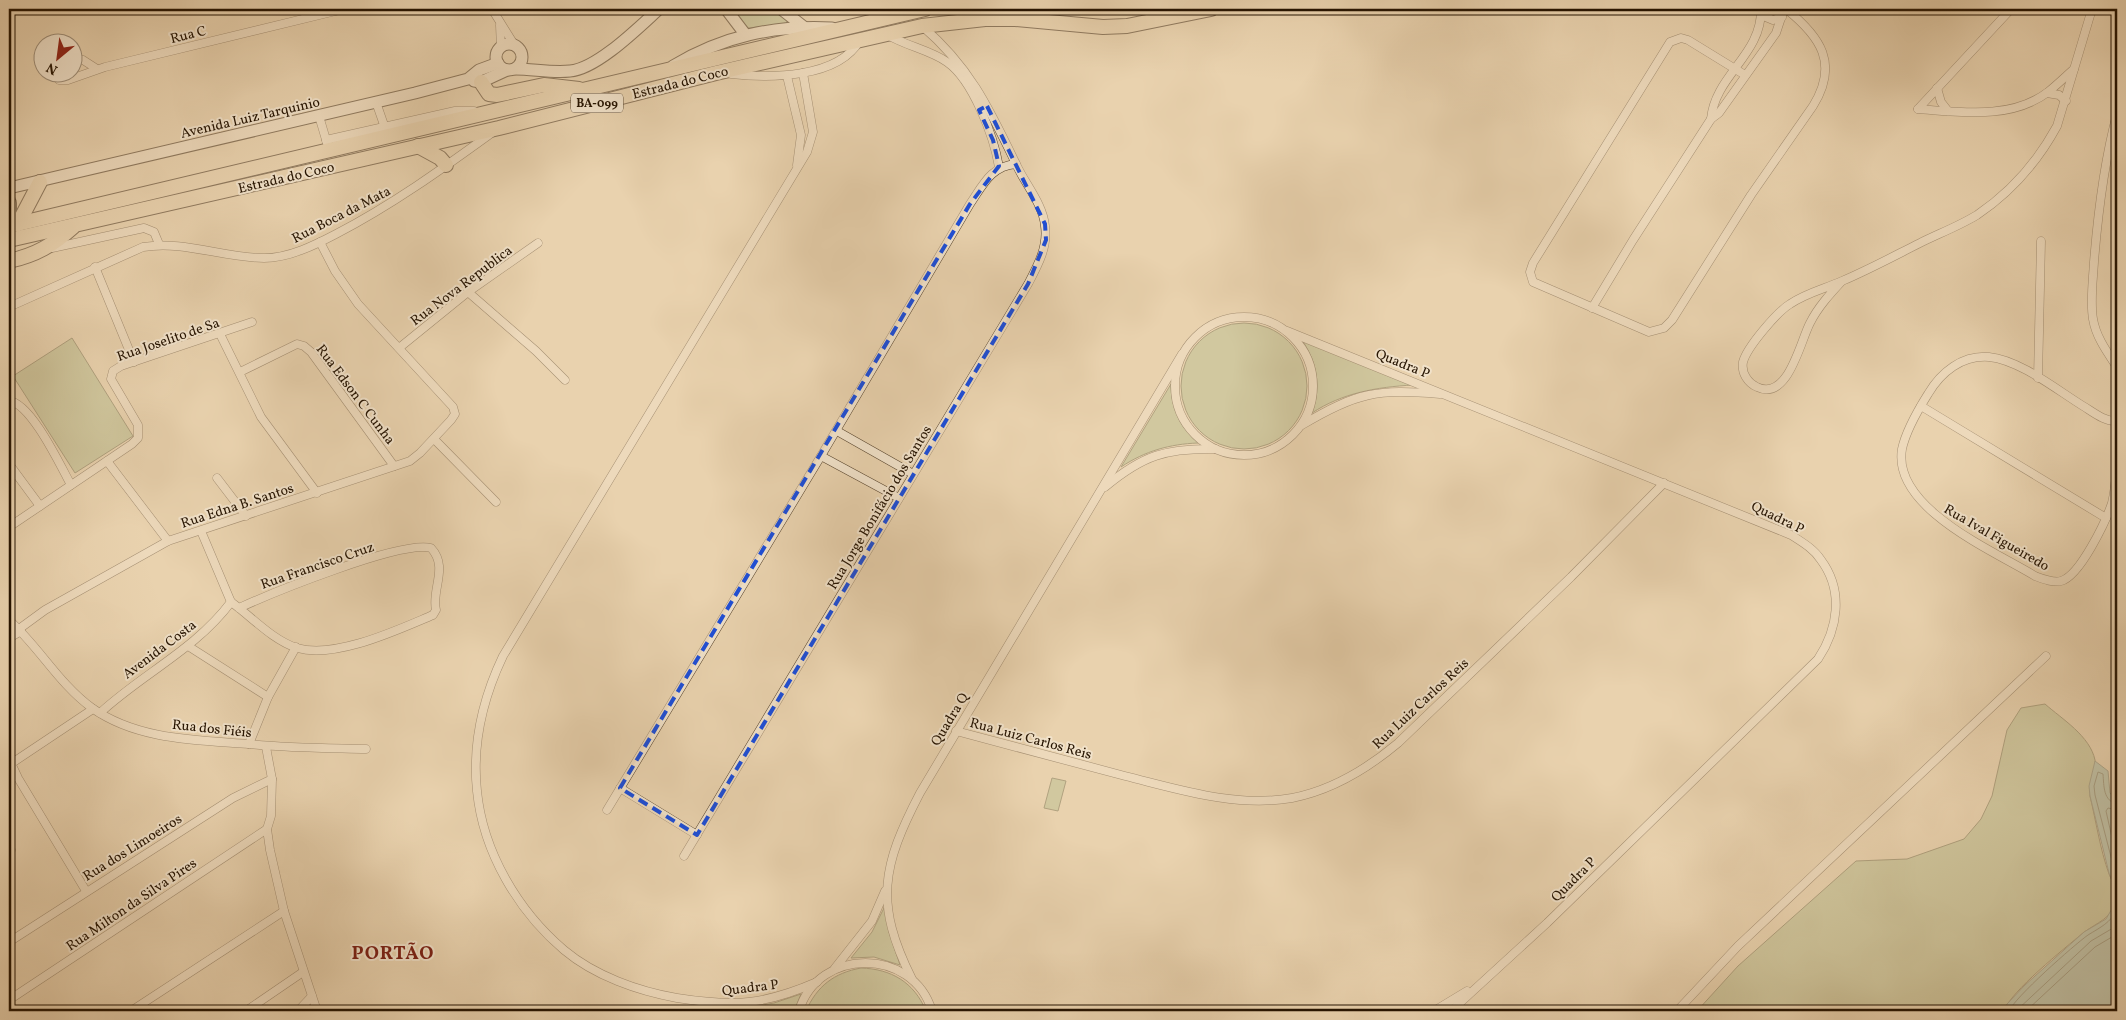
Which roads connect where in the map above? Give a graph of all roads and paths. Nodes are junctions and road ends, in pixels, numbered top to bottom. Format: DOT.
graph roads {
  1 [pos="344,9"];
  2 [pos="492,9"];
  3 [pos="659,9"];
  4 [pos="726,9"];
  5 [pos="781,9"];
  6 [pos="925,9"];
  7 [pos="1168,9"];
  8 [pos="1211,9"];
  9 [pos="2011,9"];
  10 [pos="2092,9"];
  11 [pos="1784,11"];
  12 [pos="1761,12"];
  13 [pos="1190,14"];
  14 [pos="500,25"];
  15 [pos="922,26"];
  16 [pos="804,27"];
  17 [pos="844,28"];
  18 [pos="746,34"];
  19 [pos="886,34"];
  20 [pos="860,40"];
  21 [pos="501,48"];
  22 [pos="519,51"];
  23 [pos="82,60"];
  24 [pos="507,67"];
  25 [pos="1735,68"];
  26 [pos="97,69"];
  27 [pos="544,69"];
  28 [pos="2074,69"];
  29 [pos="665,71"];
  30 [pos="716,73"];
  31 [pos="802,73"];
  32 [pos="963,73"];
  33 [pos="82,75"];
  34 [pos="1745,75"];
  35 [pos="787,76"];
  36 [pos="474,81"];
  37 [pos="805,86"];
  38 [pos="1937,88"];
  39 [pos="587,90"];
  40 [pos="791,91"];
  41 [pos="2047,93"];
  42 [pos="2066,101"];
  43 [pos="376,102"];
  44 [pos="987,106"];
  45 [pos="979,110"];
  46 [pos="1948,111"];
  47 [pos="496,112"];
  48 [pos="2117,114"];
  49 [pos="319,116"];
  50 [pos="1711,119"];
  51 [pos="384,125"];
  52 [pos="499,128"];
  53 [pos="802,143"];
  54 [pos="811,143"];
  55 [pos="327,145"];
  56 [pos="418,146"];
  57 [pos="1016,164"];
  58 [pos="446,165"];
  59 [pos="999,167"];
  60 [pos="796,170"];
  61 [pos="40,182"];
  62 [pos="9,188"];
  63 [pos="9,203"];
  64 [pos="12,223"];
  65 [pos="76,225"];
  66 [pos="9,240"];
  67 [pos="2041,241"];
  68 [pos="320,242"];
  69 [pos="538,243"];
  70 [pos="160,244"];
  71 [pos="47,248"];
  72 [pos="9,261"];
  73 [pos="95,267"];
  74 [pos="1842,281"];
  75 [pos="468,292"];
  76 [pos="1808,294"];
  77 [pos="9,307"];
  78 [pos="1592,308"];
  79 [pos="1819,308"];
  80 [pos="252,322"];
  81 [pos="1287,331"];
  82 [pos="220,334"];
  83 [pos="399,348"];
  84 [pos="1182,354"];
  85 [pos="2037,359"];
  86 [pos="134,362"];
  87 [pos="2117,367"];
  88 [pos="240,372"];
  89 [pos="2026,372"];
  90 [pos="2038,378"];
  91 [pos="565,380"];
  92 [pos="1448,395"];
  93 [pos="9,401"];
  94 [pos="1921,406"];
  95 [pos="2116,423"];
  96 [pos="1302,425"];
  97 [pos="837,431"];
  98 [pos="434,439"];
  99 [pos="1215,449"];
  100 [pos="822,456"];
  101 [pos="107,461"];
  102 [pos="9,464"];
  103 [pos="2117,465"];
  104 [pos="394,466"];
  105 [pos="913,474"];
  106 [pos="217,478"];
  107 [pos="1664,483"];
  108 [pos="71,484"];
  109 [pos="1102,490"];
  110 [pos="317,493"];
  111 [pos="899,498"];
  112 [pos="496,502"];
  113 [pos="40,506"];
  114 [pos="246,516"];
  115 [pos="2106,518"];
  116 [pos="9,527"];
  117 [pos="201,531"];
  118 [pos="168,541"];
  119 [pos="230,602"];
  120 [pos="238,608"];
  121 [pos="9,620"];
  122 [pos="20,630"];
  123 [pos="9,638"];
  124 [pos="188,646"];
  125 [pos="296,647"];
  126 [pos="2046,656"];
  127 [pos="268,697"];
  128 [pos="97,711"];
  129 [pos="956,731"];
  130 [pos="249,744"];
  131 [pos="266,746"];
  132 [pos="366,749"];
  133 [pos="9,762"];
  134 [pos="272,779"];
  135 [pos="620,788"];
  136 [pos="607,810"];
  137 [pos="267,829"];
  138 [pos="697,835"];
  139 [pos="684,856"];
  140 [pos="886,889"];
  141 [pos="86,891"];
  142 [pos="284,911"];
  143 [pos="9,942"];
  144 [pos="835,968"];
  145 [pos="303,972"];
  146 [pos="912,979"];
  147 [pos="816,982"];
  148 [pos="1477,985"];
  149 [pos="312,996"];
  150 [pos="9,1000"];
  151 [pos="930,1003"];
  152 [pos="714,1004"];
  153 [pos="131,1011"];
  154 [pos="246,1011"];
  155 [pos="298,1011"];
  156 [pos="318,1011"];
  157 [pos="730,1011"];
  158 [pos="799,1011"];
  159 [pos="932,1011"];
  160 [pos="939,1011"];
  161 [pos="1434,1011"];
  162 [pos="1452,1011"];
  163 [pos="1677,1011"];
  1 -- 26 [label="street, Rua C"];
  2 -- 14 [label="street"];
  3 -- 27 [label="street, Avenida Luiz Tarquinio"];
  4 -- 18 [label="street"];
  5 -- 16 [label="street"];
  6 -- 17 [label="highway, Estrada do Coco / BA-099"];
  7 -- 13 [label="highway"];
  8 -- 13 [label="highway, Estrada do Coco / BA-099"];
  9 -- 38 [label="street"];
  10 -- 28 [label="street"];
  11 -- 12 [label="street"];
  11 -- 34 [label="street"];
  11 -- 78 [label="street"];
  12 -- 25 [label="street"];
  13 -- 15 [label="highway, Estrada do Coco / BA-099"];
  14 -- 21 [label="street"];
  14 -- 22 [label="street"];
  15 -- 19 [label="highway, Estrada do Coco / BA-099"];
  15 -- 32 [label="street"];
  16 -- 17 [label="street"];
  16 -- 18 [label="street"];
  17 -- 29 [label="highway, Estrada do Coco / BA-099"];
  18 -- 29 [label="street"];
  19 -- 20 [label="highway, Estrada do Coco / BA-099"];
  19 -- 32 [label="street"];
  20 -- 30 [label="highway, Estrada do Coco / BA-099"];
  20 -- 31 [label="street"];
  21 -- 22 [label="street"];
  21 -- 24 [label="street"];
  22 -- 24 [label="street"];
  22 -- 27 [label="street, Avenida Luiz Tarquinio"];
  23 -- 26 [label="street"];
  24 -- 27 [label="street, Avenida Luiz Tarquinio"];
  24 -- 36 [label="street, Avenida Luiz Tarquinio"];
  25 -- 34 [label="street"];
  25 -- 50 [label="street"];
  25 -- 78 [label="street"];
  26 -- 33 [label="street, Rua C"];
  28 -- 41 [label="street"];
  28 -- 42 [label="street"];
  29 -- 39 [label="highway, Estrada do Coco / BA-099"];
  30 -- 35 [label="street"];
  30 -- 52 [label="highway, Estrada do Coco / BA-099"];
  31 -- 35 [label="street"];
  31 -- 37 [label="street"];
  32 -- 44 [label="street, Rua Jorge Bonifácio dos Santos"];
  32 -- 45 [label="street"];
  34 -- 50 [label="street"];
  35 -- 40 [label="street"];
  36 -- 39 [label="highway"];
  36 -- 43 [label="street, Avenida Luiz Tarquinio"];
  37 -- 40 [label="street"];
  37 -- 54 [label="street"];
  38 -- 46 [label="street"];
  38 -- 46 [label="street"];
  39 -- 47 [label="highway, Estrada do Coco / BA-099"];
  40 -- 53 [label="street"];
  41 -- 42 [label="street"];
  41 -- 46 [label="street"];
  42 -- 74 [label="street"];
  43 -- 49 [label="street, Avenida Luiz Tarquinio"];
  43 -- 51 [label="street"];
  44 -- 45 [label="street"];
  44 -- 57 [label="street, Rua Jorge Bonifácio dos Santos"];
  45 -- 59 [label="street"];
  47 -- 51 [label="street"];
  47 -- 55 [label="highway, Estrada do Coco / BA-099"];
  48 -- 87 [label="street"];
  49 -- 55 [label="street"];
  49 -- 61 [label="street, Avenida Luiz Tarquinio"];
  50 -- 78 [label="street"];
  51 -- 55 [label="street"];
  52 -- 56 [label="highway, Estrada do Coco / BA-099"];
  52 -- 58 [label="street, Rua Boca da Mata"];
  53 -- 54 [label="street"];
  53 -- 60 [label="street"];
  54 -- 60 [label="street"];
  55 -- 64 [label="highway, Estrada do Coco / BA-099"];
  56 -- 58 [label="highway"];
  56 -- 65 [label="highway, Estrada do Coco / BA-099"];
  57 -- 59 [label="street"];
  57 -- 105 [label="street, Rua Jorge Bonifácio dos Santos"];
  58 -- 68 [label="street, Rua Boca da Mata"];
  59 -- 97 [label="street"];
  60 -- 152 [label="street"];
  61 -- 62 [label="street, Avenida Luiz Tarquinio"];
  61 -- 64 [label="highway"];
  63 -- 64 [label="highway"];
  65 -- 66 [label="highway, Estrada do Coco / BA-099"];
  65 -- 71 [label="highway"];
  67 -- 85 [label="street"];
  68 -- 70 [label="street, Rua Boca da Mata"];
  68 -- 83 [label="street"];
  69 -- 75 [label="street, Rua Nova Republica"];
  70 -- 71 [label="street"];
  70 -- 73 [label="street, Rua Boca da Mata"];
  71 -- 72 [label="highway"];
  73 -- 77 [label="street, Rua Boca da Mata"];
  73 -- 86 [label="street"];
  74 -- 76 [label="street"];
  74 -- 79 [label="street"];
  75 -- 83 [label="street, Rua Nova Republica"];
  75 -- 91 [label="street"];
  76 -- 79 [label="street"];
  76 -- 79 [label="street"];
  80 -- 82 [label="street, Rua Joselito de Sa"];
  81 -- 84 [label="street"];
  81 -- 92 [label="street, Quadra P"];
  81 -- 96 [label="street"];
  82 -- 86 [label="street, Rua Joselito de Sa"];
  82 -- 88 [label="street"];
  83 -- 98 [label="street, Rua Edna B. Santos"];
  84 -- 99 [label="street"];
  84 -- 109 [label="street"];
  85 -- 89 [label="street"];
  85 -- 90 [label="street"];
  86 -- 101 [label="street, Rua Joselito de Sa"];
  88 -- 104 [label="street, Rua Edson C Cunha"];
  88 -- 110 [label="street"];
  89 -- 90 [label="street, Rua Ival Figueiredo"];
  89 -- 94 [label="street, Rua Ival Figueiredo"];
  90 -- 95 [label="street, Rua Ival Figueiredo"];
  92 -- 96 [label="street"];
  92 -- 107 [label="street, Quadra P"];
  93 -- 108 [label="street"];
  94 -- 115 [label="street"];
  94 -- 115 [label="street, Rua Ival Figueiredo"];
  96 -- 99 [label="street"];
  97 -- 100 [label="street"];
  97 -- 105 [label="street"];
  98 -- 104 [label="street, Rua Edna B. Santos"];
  98 -- 112 [label="street"];
  99 -- 109 [label="street"];
  100 -- 111 [label="street"];
  100 -- 135 [label="street"];
  101 -- 108 [label="street"];
  101 -- 118 [label="street"];
  102 -- 113 [label="street"];
  103 -- 115 [label="street, Rua Ival Figueiredo"];
  104 -- 110 [label="street, Rua Edna B. Santos"];
  105 -- 111 [label="street, Rua Jorge Bonifácio dos Santos"];
  106 -- 114 [label="street"];
  107 -- 129 [label="street, Rua Luiz Carlos Reis"];
  107 -- 148 [label="street, Quadra P"];
  108 -- 113 [label="street"];
  109 -- 129 [label="street, Quadra Q"];
  110 -- 114 [label="street, Rua Edna B. Santos"];
  111 -- 138 [label="street, Rua Jorge Bonifácio dos Santos"];
  113 -- 116 [label="street"];
  114 -- 117 [label="street, Rua Edna B. Santos"];
  117 -- 118 [label="street, Rua Edna B. Santos"];
  117 -- 119 [label="street"];
  118 -- 122 [label="street, Rua Edna B. Santos"];
  119 -- 120 [label="street"];
  119 -- 124 [label="street, Avenida Costa"];
  120 -- 125 [label="street"];
  120 -- 125 [label="street, Rua Francisco Cruz"];
  121 -- 122 [label="street, Rua dos Fiéis"];
  122 -- 123 [label="street, Rua Edna B. Santos"];
  122 -- 128 [label="street, Rua dos Fiéis"];
  124 -- 127 [label="street"];
  124 -- 128 [label="street, Avenida Costa"];
  125 -- 127 [label="street"];
  126 -- 163 [label="street"];
  127 -- 130 [label="street"];
  128 -- 130 [label="street, Rua dos Fiéis"];
  128 -- 133 [label="street, Avenida Costa"];
  129 -- 140 [label="street, Quadra Q"];
  130 -- 131 [label="street, Rua dos Fiéis"];
  131 -- 132 [label="street, Rua dos Fiéis"];
  131 -- 134 [label="street"];
  133 -- 141 [label="street"];
  134 -- 137 [label="street"];
  134 -- 141 [label="street, Rua dos Limoeiros"];
  135 -- 136 [label="street"];
  135 -- 138 [label="street"];
  137 -- 142 [label="street"];
  137 -- 150 [label="street, Rua Milton da Silva Pires"];
  138 -- 139 [label="street, Rua Jorge Bonifácio dos Santos"];
  140 -- 144 [label="street"];
  140 -- 146 [label="street, Quadra Q"];
  141 -- 143 [label="street, Rua dos Limoeiros"];
  142 -- 145 [label="street"];
  142 -- 153 [label="street"];
  144 -- 146 [label="street"];
  144 -- 147 [label="street"];
  145 -- 149 [label="street"];
  145 -- 154 [label="street"];
  146 -- 151 [label="street"];
  147 -- 152 [label="street, Quadra P"];
  147 -- 158 [label="street"];
  148 -- 161 [label="street"];
  148 -- 162 [label="street, Quadra P"];
  149 -- 155 [label="street"];
  149 -- 156 [label="street"];
  151 -- 159 [label="street"];
  151 -- 160 [label="street"];
  152 -- 157 [label="street"];
}
